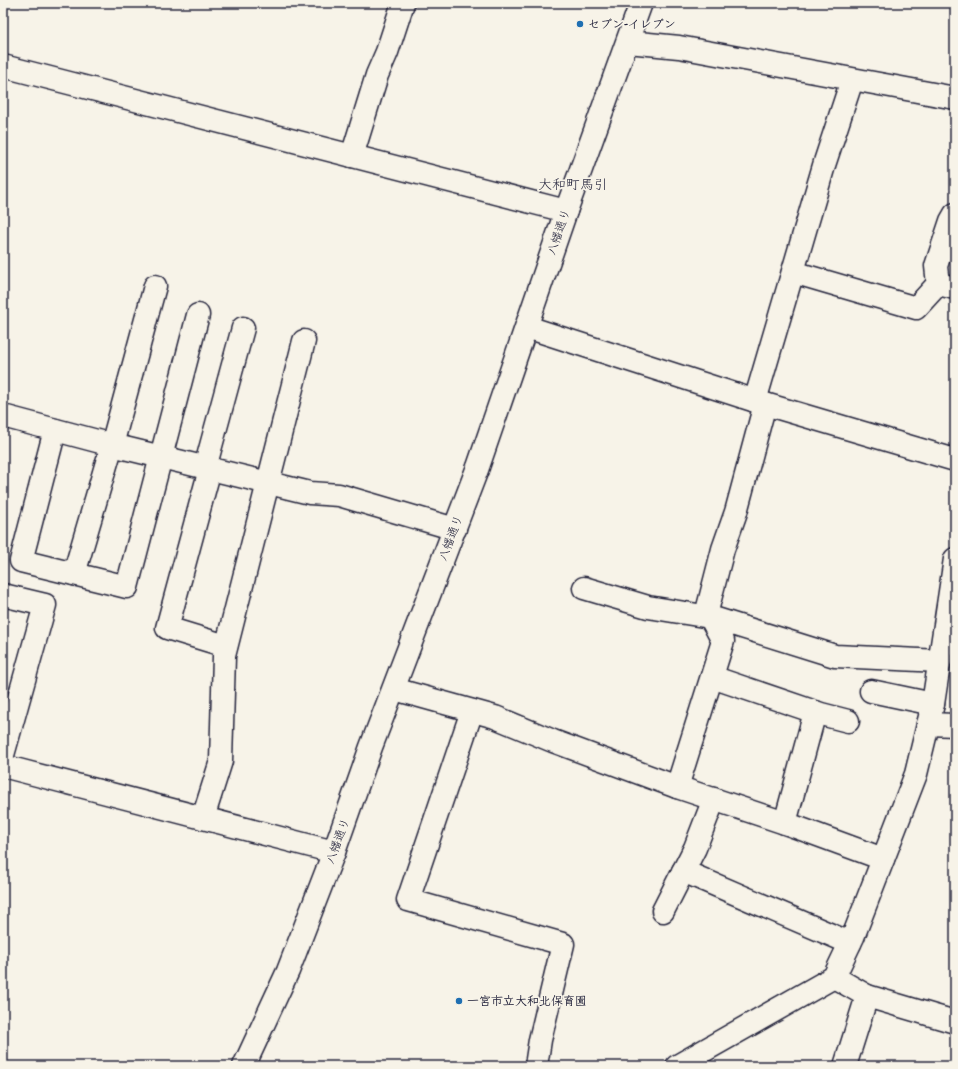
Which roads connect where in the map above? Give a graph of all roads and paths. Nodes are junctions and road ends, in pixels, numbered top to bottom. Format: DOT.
graph roads {
  1 [pos="403,3"];
  2 [pos="642,3"];
  3 [pos="628,42"];
  4 [pos="3,66"];
  5 [pos="852,80"];
  6 [pos="955,98"];
  7 [pos="352,156"];
  8 [pos="566,211"];
  9 [pos="955,214"];
  10 [pos="793,272"];
  11 [pos="155,286"];
  12 [pos="946,286"];
  13 [pos="198,314"];
  14 [pos="527,327"];
  15 [pos="243,328"];
  16 [pos="304,341"];
  17 [pos="760,403"];
  18 [pos="4,420"];
  19 [pos="55,430"];
  20 [pos="112,445"];
  21 [pos="161,457"];
  22 [pos="955,460"];
  23 [pos="208,469"];
  24 [pos="266,483"];
  25 [pos="455,529"];
  26 [pos="955,559"];
  27 [pos="74,574"];
  28 [pos="584,588"];
  29 [pos="3,595"];
  30 [pos="710,617"];
  31 [pos="226,646"];
  32 [pos="940,661"];
  33 [pos="712,676"];
  34 [pos="394,689"];
  35 [pos="871,691"];
  36 [pos="472,711"];
  37 [pos="815,712"];
  38 [pos="931,714"];
  39 [pos="848,721"];
  40 [pos="955,724"];
  41 [pos="3,755"];
  42 [pos="3,766"];
  43 [pos="677,787"];
  44 [pos="714,799"];
  45 [pos="203,818"];
  46 [pos="785,823"];
  47 [pos="334,852"];
  48 [pos="883,859"];
  49 [pos="683,871"];
  50 [pos="663,911"];
  51 [pos="850,943"];
  52 [pos="834,977"];
  53 [pos="867,996"];
  54 [pos="955,1022"];
  55 [pos="244,1066"];
  56 [pos="536,1066"];
  57 [pos="677,1066"];
  58 [pos="845,1066"];
  1 -- 7 [label="street"];
  2 -- 3 [label="street, 八幡通り"];
  3 -- 5 [label="street"];
  3 -- 8 [label="street, 八幡通り"];
  4 -- 7 [label="street"];
  5 -- 6 [label="street"];
  5 -- 10 [label="street"];
  7 -- 8 [label="street"];
  8 -- 14 [label="street, 八幡通り"];
  9 -- 12 [label="street"];
  10 -- 12 [label="street"];
  10 -- 17 [label="street"];
  11 -- 20 [label="street"];
  13 -- 21 [label="street"];
  14 -- 17 [label="street"];
  14 -- 25 [label="street, 八幡通り"];
  15 -- 23 [label="street"];
  16 -- 24 [label="street"];
  17 -- 22 [label="street"];
  17 -- 30 [label="street"];
  18 -- 19 [label="street"];
  19 -- 20 [label="street"];
  19 -- 27 [label="street"];
  20 -- 21 [label="street"];
  20 -- 27 [label="street"];
  21 -- 23 [label="street"];
  21 -- 27 [label="street"];
  23 -- 24 [label="street"];
  23 -- 31 [label="street"];
  24 -- 25 [label="street"];
  24 -- 31 [label="street"];
  25 -- 34 [label="street, 八幡通り"];
  26 -- 32 [label="street"];
  28 -- 30 [label="street"];
  29 -- 41 [label="street"];
  30 -- 32 [label="street"];
  30 -- 33 [label="street"];
  31 -- 45 [label="street"];
  32 -- 38 [label="street"];
  33 -- 37 [label="street"];
  33 -- 43 [label="street"];
  34 -- 36 [label="street"];
  34 -- 47 [label="street, 八幡通り"];
  35 -- 38 [label="street"];
  36 -- 43 [label="street"];
  36 -- 56 [label="street"];
  37 -- 39 [label="street"];
  37 -- 46 [label="street"];
  38 -- 40 [label="street"];
  38 -- 48 [label="street"];
  42 -- 45 [label="street"];
  43 -- 44 [label="street"];
  44 -- 46 [label="street"];
  44 -- 49 [label="street"];
  45 -- 47 [label="street"];
  46 -- 48 [label="street"];
  47 -- 55 [label="street, 八幡通り"];
  48 -- 51 [label="street"];
  49 -- 50 [label="street"];
  49 -- 51 [label="street"];
  51 -- 52 [label="street"];
  52 -- 53 [label="street"];
  52 -- 57 [label="street"];
  53 -- 54 [label="street"];
  53 -- 58 [label="street"];
}
